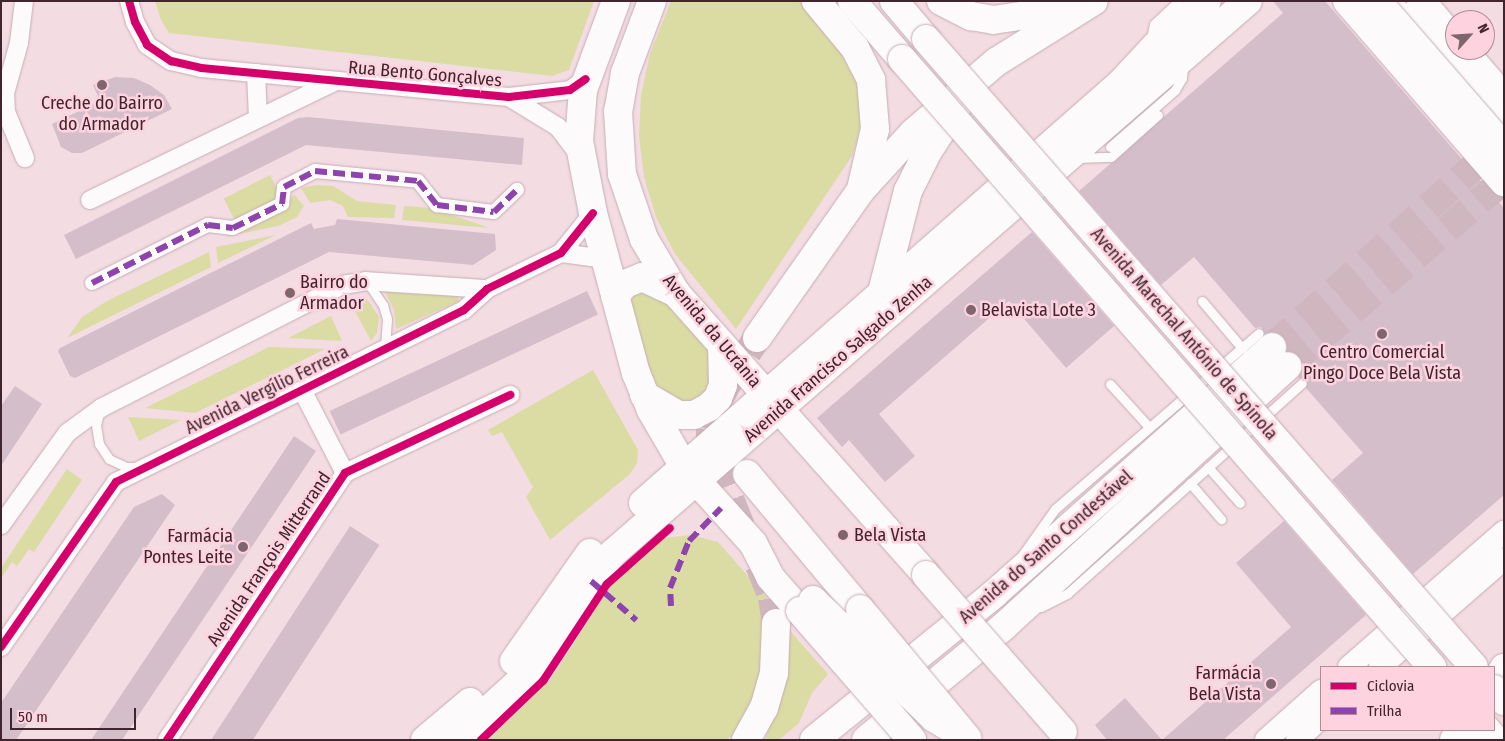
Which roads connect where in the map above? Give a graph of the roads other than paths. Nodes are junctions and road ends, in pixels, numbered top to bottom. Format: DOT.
graph roads {
  1 [pos="24,1"];
  2 [pos="129,1"];
  3 [pos="616,1"];
  4 [pos="652,1"];
  5 [pos="816,1"];
  6 [pos="852,1"];
  7 [pos="894,1"];
  8 [pos="941,1"];
  9 [pos="1180,1"];
  10 [pos="1207,1"];
  11 [pos="1248,1"];
  12 [pos="1347,1"];
  13 [pos="1377,1"];
  14 [pos="1382,1"];
  15 [pos="1421,1"];
  16 [pos="1088,4"];
  17 [pos="1445,29"];
  18 [pos="1151,52"];
  19 [pos="1184,58"];
  20 [pos="1472,60"];
  21 [pos="996,62"];
  22 [pos="256,73"];
  23 [pos="586,78"];
  24 [pos="336,81"];
  25 [pos="509,97"];
  26 [pos="1504,98"];
  27 [pos="1158,115"];
  28 [pos="258,118"];
  29 [pos="1504,123"];
  30 [pos="1110,147"];
  31 [pos="1504,147"];
  32 [pos="25,158"];
  33 [pos="580,158"];
  34 [pos="1068,159"];
  35 [pos="1504,182"];
  36 [pos="517,190"];
  37 [pos="861,190"];
  38 [pos="90,200"];
  39 [pos="593,213"];
  40 [pos="561,253"];
  41 [pos="605,259"];
  42 [pos="366,281"];
  43 [pos="92,283"];
  44 [pos="487,290"];
  45 [pos="676,293"];
  46 [pos="615,296"];
  47 [pos="881,296"];
  48 [pos="1202,301"];
  49 [pos="757,338"];
  50 [pos="722,345"];
  51 [pos="1242,348"];
  52 [pos="385,349"];
  53 [pos="1280,357"];
  54 [pos="1110,384"];
  55 [pos="302,390"];
  56 [pos="510,395"];
  57 [pos="644,395"];
  58 [pos="773,402"];
  59 [pos="101,408"];
  60 [pos="1149,427"];
  61 [pos="144,467"];
  62 [pos="1208,467"];
  63 [pos="345,473"];
  64 [pos="690,474"];
  65 [pos="748,474"];
  66 [pos="1190,483"];
  67 [pos="1240,503"];
  68 [pos="1221,519"];
  69 [pos="1,525"];
  70 [pos="1504,532"];
  71 [pos="1504,560"];
  72 [pos="994,594"];
  73 [pos="806,606"];
  74 [pos="776,623"];
  75 [pos="1003,627"];
  76 [pos="1,647"];
  77 [pos="1350,666"];
  78 [pos="1381,666"];
  79 [pos="1431,666"];
  80 [pos="1473,666"];
  81 [pos="1504,668"];
  82 [pos="1495,683"];
  83 [pos="1495,691"];
  84 [pos="1320,692"];
  85 [pos="1504,701"];
  86 [pos="1320,719"];
  87 [pos="1467,732"];
  88 [pos="1066,736"];
  89 [pos="968,739"];
  90 [pos="167,740"];
  91 [pos="425,740"];
  92 [pos="455,740"];
  93 [pos="746,740"];
  94 [pos="814,740"];
  95 [pos="866,740"];
  96 [pos="912,740"];
  97 [pos="1266,740"];
  98 [pos="1297,740"];
  99 [pos="1495,740"];
  1 -- 32 [label="street"];
  2 -- 22 [label="street, Rua Bento Gonçalves"];
  3 -- 23 [label="main road"];
  4 -- 45 [label="main road, Avenida da Ucrânia"];
  5 -- 37 [label="main road"];
  6 -- 79 [label="main road, Avenida Marechal António de Spínola, bridge"];
  7 -- 80 [label="main road, Avenida Marechal António de Spínola, bridge"];
  8 -- 16 [label="main road"];
  9 -- 18 [label="lane"];
  10 -- 18 [label="main road, Avenida Francisco Salgado Zenha"];
  11 -- 19 [label="main road, Avenida Francisco Salgado Zenha"];
  12 -- 35 [label="main road, bridge"];
  13 -- 31 [label="main road, bridge"];
  14 -- 29 [label="main road"];
  15 -- 17 [label="main road"];
  16 -- 21 [label="main road"];
  18 -- 47 [label="main road, Avenida Francisco Salgado Zenha"];
  19 -- 30 [label="lane"];
  19 -- 34 [label="main road, Avenida Francisco Salgado Zenha"];
  20 -- 26 [label="main road"];
  21 -- 37 [label="main road"];
  21 -- 47 [label="main road"];
  22 -- 24 [label="street, Rua Bento Gonçalves"];
  22 -- 28 [label="street"];
  23 -- 25 [label="street, Rua Bento Gonçalves"];
  23 -- 33 [label="main road"];
  24 -- 25 [label="street, Rua Bento Gonçalves"];
  24 -- 28 [label="street, Rua Bento Gonçalves"];
  25 -- 33 [label="street, Rua Bento Gonçalves"];
  27 -- 34 [label="lane"];
  28 -- 38 [label="street, Rua Bento Gonçalves"];
  33 -- 39 [label="main road"];
  34 -- 58 [label="main road, Avenida Francisco Salgado Zenha"];
  36 -- 43 [label="street"];
  37 -- 49 [label="main road"];
  39 -- 40 [label="street, Avenida Vergílio Ferreira"];
  39 -- 41 [label="main road"];
  40 -- 41 [label="street"];
  40 -- 44 [label="street, Avenida Vergílio Ferreira"];
  41 -- 46 [label="main road"];
  42 -- 44 [label="street"];
  42 -- 52 [label="lane"];
  42 -- 59 [label="street"];
  44 -- 52 [label="street, Avenida Vergílio Ferreira"];
  45 -- 46 [label="main road"];
  45 -- 50 [label="main road, Avenida da Ucrânia"];
  46 -- 57 [label="main road"];
  47 -- 58 [label="main road, Avenida Francisco Salgado Zenha"];
  48 -- 51 [label="lane"];
  50 -- 57 [label="main road"];
  50 -- 58 [label="main road, Avenida da Ucrânia"];
  51 -- 53 [label="lane"];
  51 -- 60 [label="lane"];
  52 -- 55 [label="street, Avenida Vergílio Ferreira"];
  53 -- 62 [label="lane"];
  53 -- 72 [label="main road, Avenida do Santo Condestável"];
  53 -- 75 [label="main road, Avenida do Santo Condestável"];
  54 -- 60 [label="lane"];
  55 -- 61 [label="street, Avenida Vergílio Ferreira"];
  55 -- 63 [label="street, Avenida François Mitterrand"];
  56 -- 63 [label="street, Avenida François Mitterrand"];
  57 -- 64 [label="main road"];
  58 -- 64 [label="main road, Avenida Francisco Salgado Zenha"];
  58 -- 88 [label="main road, Avenida da Ucrânia, bridge"];
  59 -- 61 [label="lane"];
  59 -- 69 [label="street"];
  60 -- 72 [label="lane"];
  61 -- 76 [label="street, Avenida Vergílio Ferreira"];
  62 -- 66 [label="lane"];
  62 -- 67 [label="lane"];
  63 -- 90 [label="street, Avenida François Mitterrand"];
  64 -- 73 [label="main road"];
  64 -- 91 [label="main road, Avenida Francisco Salgado Zenha"];
  64 -- 92 [label="main road, Avenida Francisco Salgado Zenha"];
  65 -- 89 [label="main road, bridge"];
  66 -- 68 [label="lane"];
  66 -- 75 [label="lane"];
  70 -- 77 [label="street"];
  71 -- 78 [label="street"];
  72 -- 94 [label="main road, Avenida do Santo Condestável"];
  73 -- 89 [label="main road, bridge"];
  73 -- 96 [label="main road, bridge"];
  74 -- 93 [label="main road"];
  75 -- 95 [label="main road, Avenida do Santo Condestável"];
  81 -- 82 [label="main road"];
  83 -- 85 [label="main road, bridge"];
  84 -- 97 [label="street"];
  86 -- 98 [label="street"];
  87 -- 99 [label="main road"];
}
